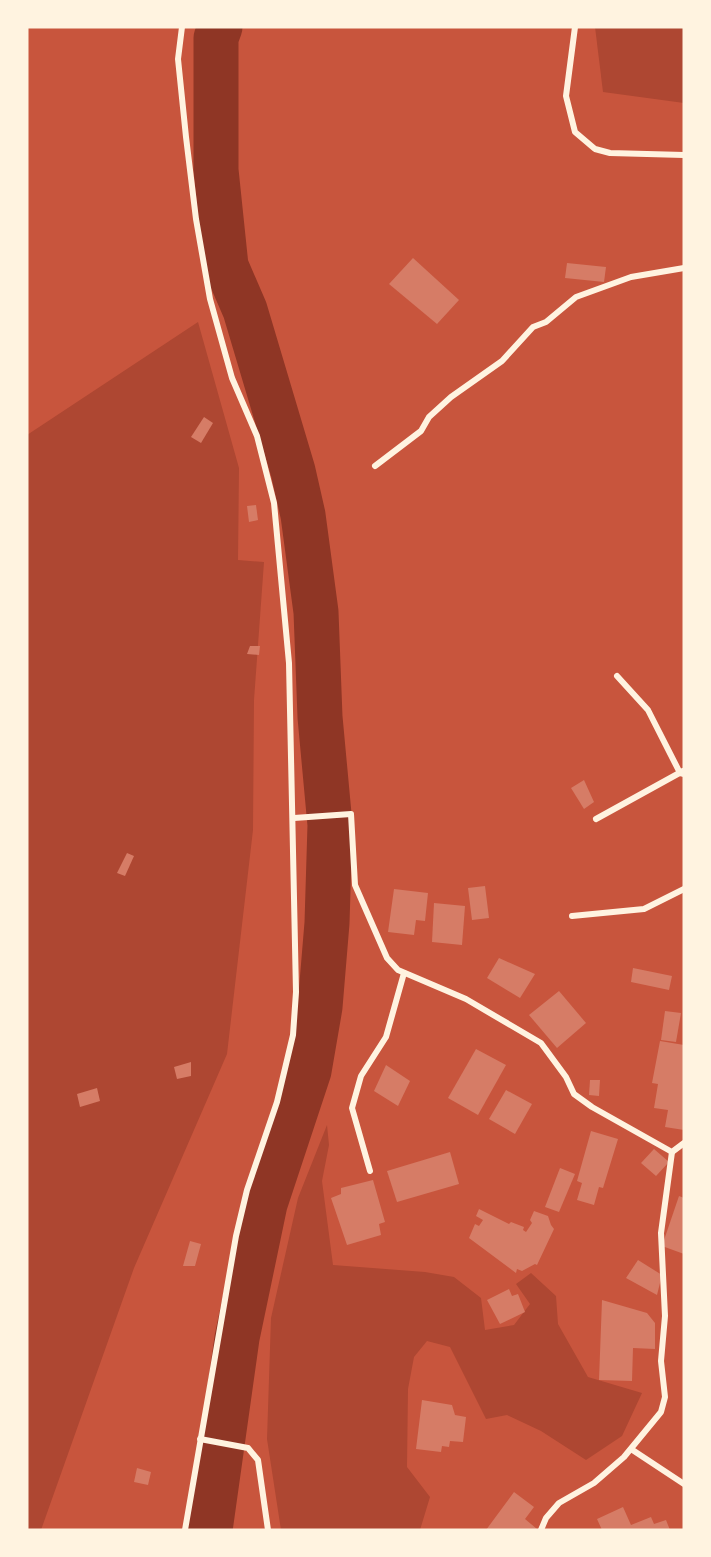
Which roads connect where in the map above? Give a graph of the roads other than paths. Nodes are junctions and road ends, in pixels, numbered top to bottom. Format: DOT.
graph roads {
  1 [pos="182,27"];
  2 [pos="575,27"];
  3 [pos="684,154"];
  4 [pos="684,268"];
  5 [pos="375,466"];
  6 [pos="617,676"];
  7 [pos="683,773"];
  8 [pos="294,818"];
  9 [pos="596,819"];
  10 [pos="684,889"];
  11 [pos="572,916"];
  12 [pos="404,973"];
  13 [pos="684,1143"];
  14 [pos="672,1152"];
  15 [pos="370,1171"];
  16 [pos="200,1439"];
  17 [pos="631,1449"];
  18 [pos="684,1484"];
  19 [pos="185,1530"];
  20 [pos="268,1530"];
  21 [pos="542,1530"];
  1 -- 8 [label="street"];
  2 -- 3 [label="street"];
  4 -- 5 [label="street"];
  6 -- 7 [label="street"];
  7 -- 9 [label="street"];
  8 -- 12 [label="street"];
  8 -- 16 [label="street"];
  10 -- 11 [label="street"];
  12 -- 14 [label="street"];
  12 -- 15 [label="street"];
  13 -- 14 [label="street"];
  14 -- 17 [label="street"];
  16 -- 19 [label="street"];
  16 -- 20 [label="street"];
  17 -- 18 [label="street"];
  17 -- 21 [label="street"];
}
